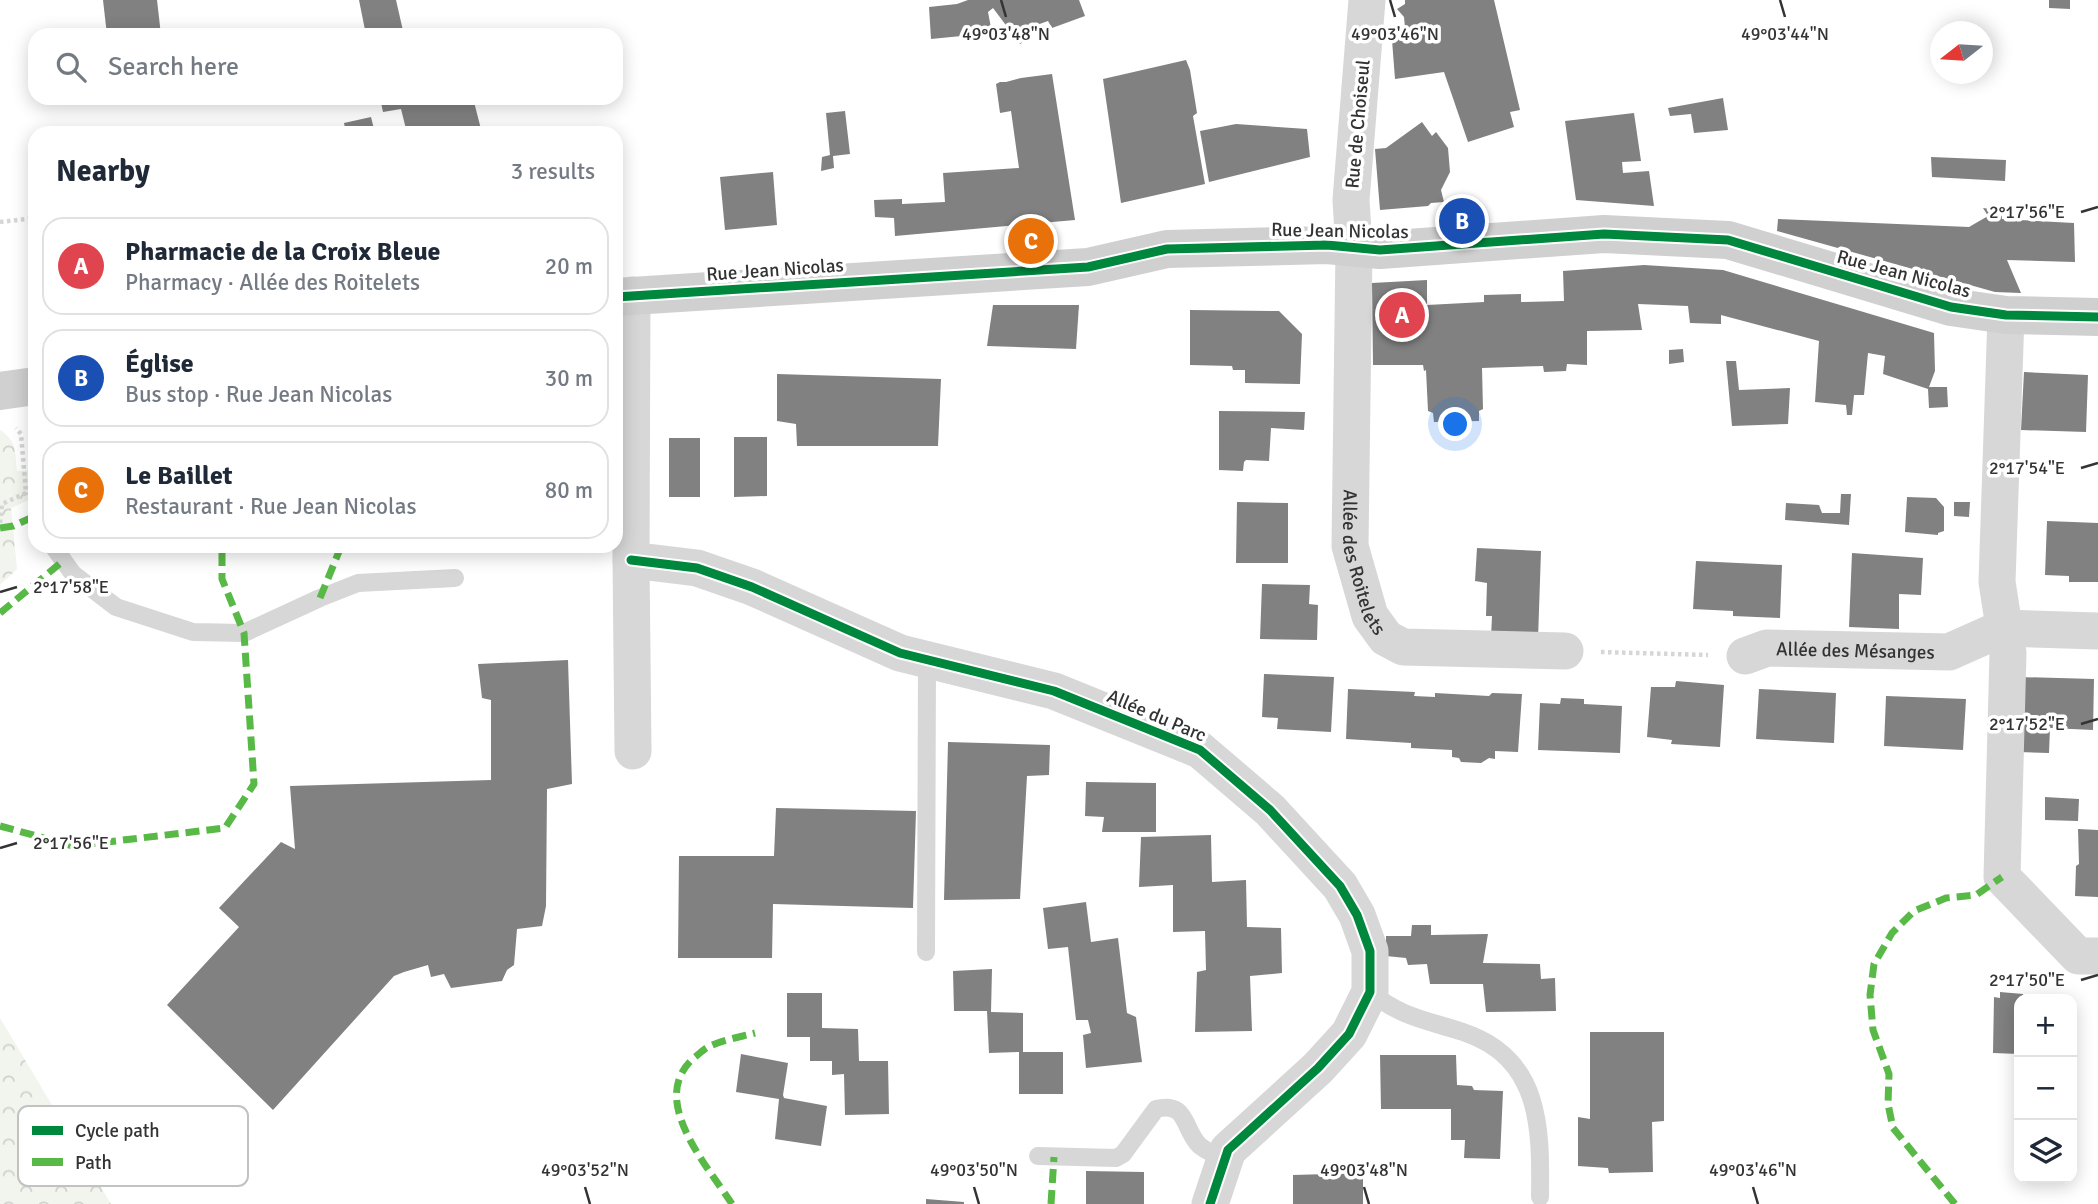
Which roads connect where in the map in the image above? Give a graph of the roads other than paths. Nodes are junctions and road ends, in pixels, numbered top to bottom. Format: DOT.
graph roads {
  1 [pos="1367,0"];
  2 [pos="1354,248"];
  3 [pos="624,296"];
  4 [pos="2006,315"];
  5 [pos="2098,317"];
  6 [pos="28,391"];
  7 [pos="6,408"];
  8 [pos="58,553"];
  9 [pos="631,560"];
  10 [pos="455,578"];
  11 [pos="2003,628"];
  12 [pos="2098,631"];
  13 [pos="1565,651"];
  14 [pos="1745,656"];
  15 [pos="927,660"];
  16 [pos="633,751"];
  17 [pos="926,952"];
  18 [pos="2088,956"];
  19 [pos="1370,992"];
  20 [pos="1038,1156"];
  21 [pos="1224,1159"];
  22 [pos="1540,1197"];
  23 [pos="1210,1204"];
  1 -- 2 [label="street, Rue de Choiseul"];
  2 -- 3 [label="street, Rue Jean Nicolas"];
  2 -- 4 [label="street, Rue Jean Nicolas"];
  2 -- 13 [label="street, Allée des Roitelets"];
  3 -- 9 [label="street"];
  4 -- 5 [label="street, Rue Jean Nicolas"];
  4 -- 11 [label="street"];
  6 -- 7 [label="street"];
  8 -- 10 [label="lane"];
  9 -- 15 [label="street, Allée du Parc"];
  9 -- 16 [label="street"];
  11 -- 12 [label="street, Allée des Mésanges"];
  11 -- 14 [label="street, Allée des Mésanges"];
  11 -- 18 [label="street"];
  15 -- 17 [label="lane"];
  15 -- 19 [label="street, Allée du Parc"];
  19 -- 21 [label="street, Allée du Parc"];
  19 -- 22 [label="lane"];
  20 -- 21 [label="lane"];
  21 -- 23 [label="street, Allée du Parc"];
}
